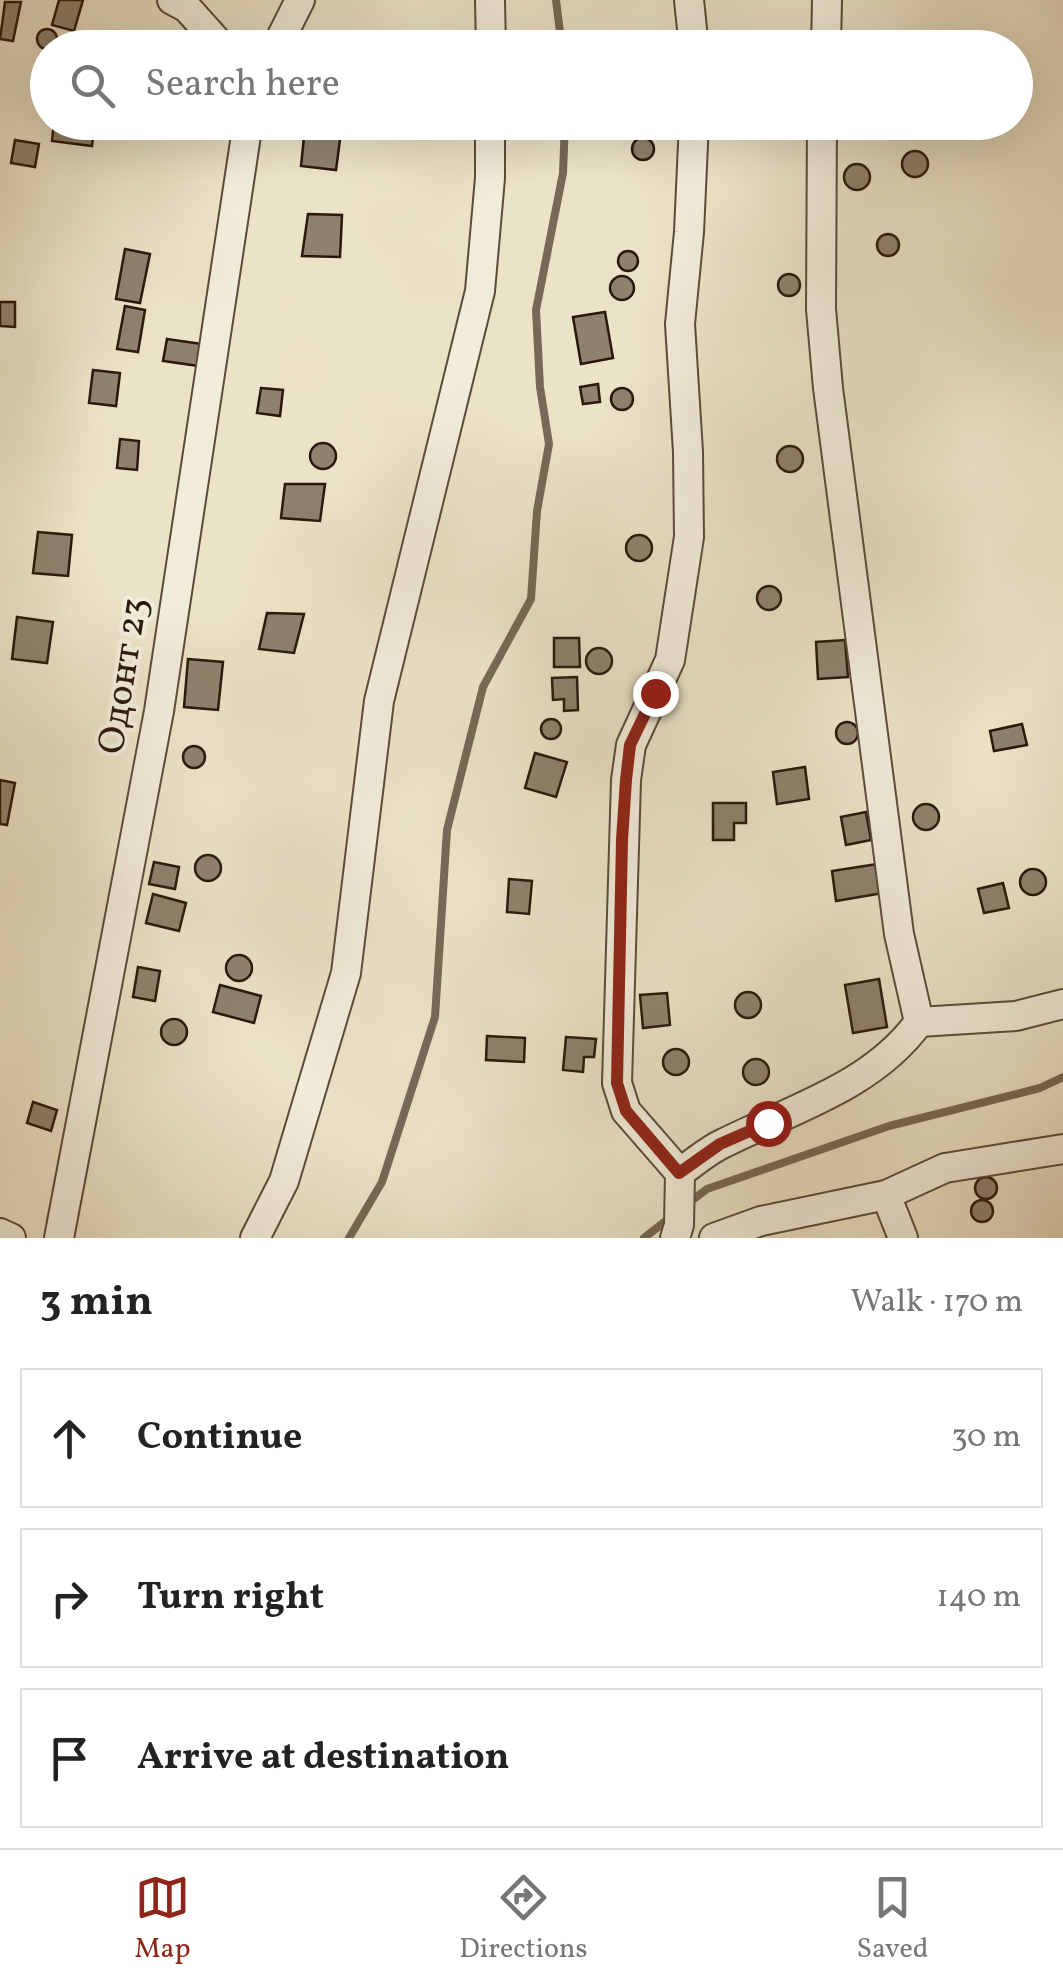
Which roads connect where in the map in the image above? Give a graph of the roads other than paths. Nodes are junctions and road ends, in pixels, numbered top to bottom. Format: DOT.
graph roads {
  1 [pos="172,0"];
  2 [pos="300,0"];
  3 [pos="490,0"];
  4 [pos="689,0"];
  5 [pos="827,0"];
  6 [pos="206,30"];
  7 [pos="285,30"];
  8 [pos="491,30"];
  9 [pos="692,30"];
  10 [pos="826,30"];
  11 [pos="245,140"];
  12 [pos="490,140"];
  13 [pos="693,140"];
  14 [pos="822,140"];
  15 [pos="1063,1004"];
  16 [pos="919,1022"];
  17 [pos="1063,1148"];
  18 [pos="679,1173"];
  19 [pos="886,1195"];
  20 [pos="0,1234"];
  21 [pos="11,1238"];
  22 [pos="59,1238"];
  23 [pos="255,1238"];
  24 [pos="675,1238"];
  25 [pos="714,1238"];
  26 [pos="903,1238"];
  1 -- 6 [label="street"];
  2 -- 7 [label="street"];
  3 -- 8 [label="street"];
  4 -- 9 [label="street"];
  5 -- 10 [label="street"];
  11 -- 22 [label="street, Одонт 23"];
  12 -- 23 [label="street"];
  13 -- 18 [label="street"];
  14 -- 16 [label="street"];
  15 -- 16 [label="street"];
  16 -- 18 [label="street"];
  17 -- 19 [label="street"];
  18 -- 24 [label="street"];
  19 -- 25 [label="street"];
  19 -- 26 [label="street"];
  20 -- 21 [label="street"];
}
